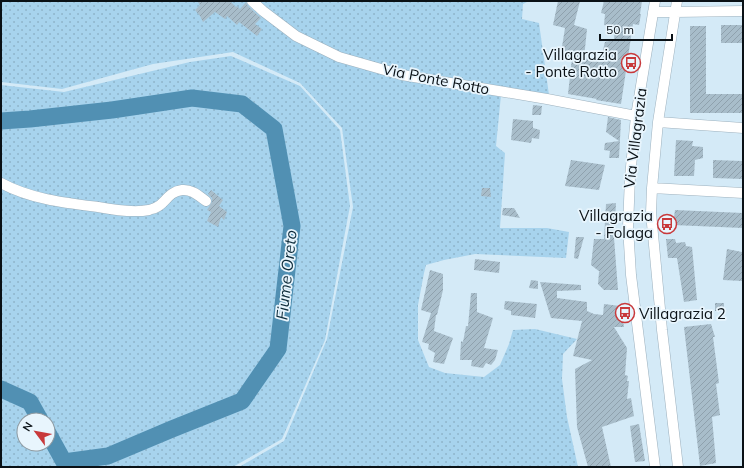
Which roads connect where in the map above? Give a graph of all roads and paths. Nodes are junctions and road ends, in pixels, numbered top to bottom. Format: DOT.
graph roads {
  1 [pos="252,1"];
  2 [pos="655,1"];
  3 [pos="677,1"];
  4 [pos="743,11"];
  5 [pos="653,12"];
  6 [pos="675,12"];
  7 [pos="636,116"];
  8 [pos="658,122"];
  9 [pos="743,128"];
  10 [pos="1,183"];
  11 [pos="652,188"];
  12 [pos="743,193"];
  13 [pos="206,201"];
  14 [pos="655,467"];
  15 [pos="678,467"];
  1 -- 7 [label="street, Via Ponte Rotto"];
  2 -- 5 [label="street, Via Villagrazia"];
  3 -- 6 [label="street, Via Villagrazia"];
  4 -- 6 [label="street"];
  5 -- 6 [label="street"];
  5 -- 7 [label="street, Via Villagrazia"];
  6 -- 8 [label="street, Via Villagrazia"];
  7 -- 14 [label="street, Via Villagrazia"];
  8 -- 9 [label="street"];
  8 -- 11 [label="street, Via Villagrazia"];
  10 -- 13 [label="street"];
  11 -- 12 [label="street"];
  11 -- 15 [label="street, Via Villagrazia"];
}
